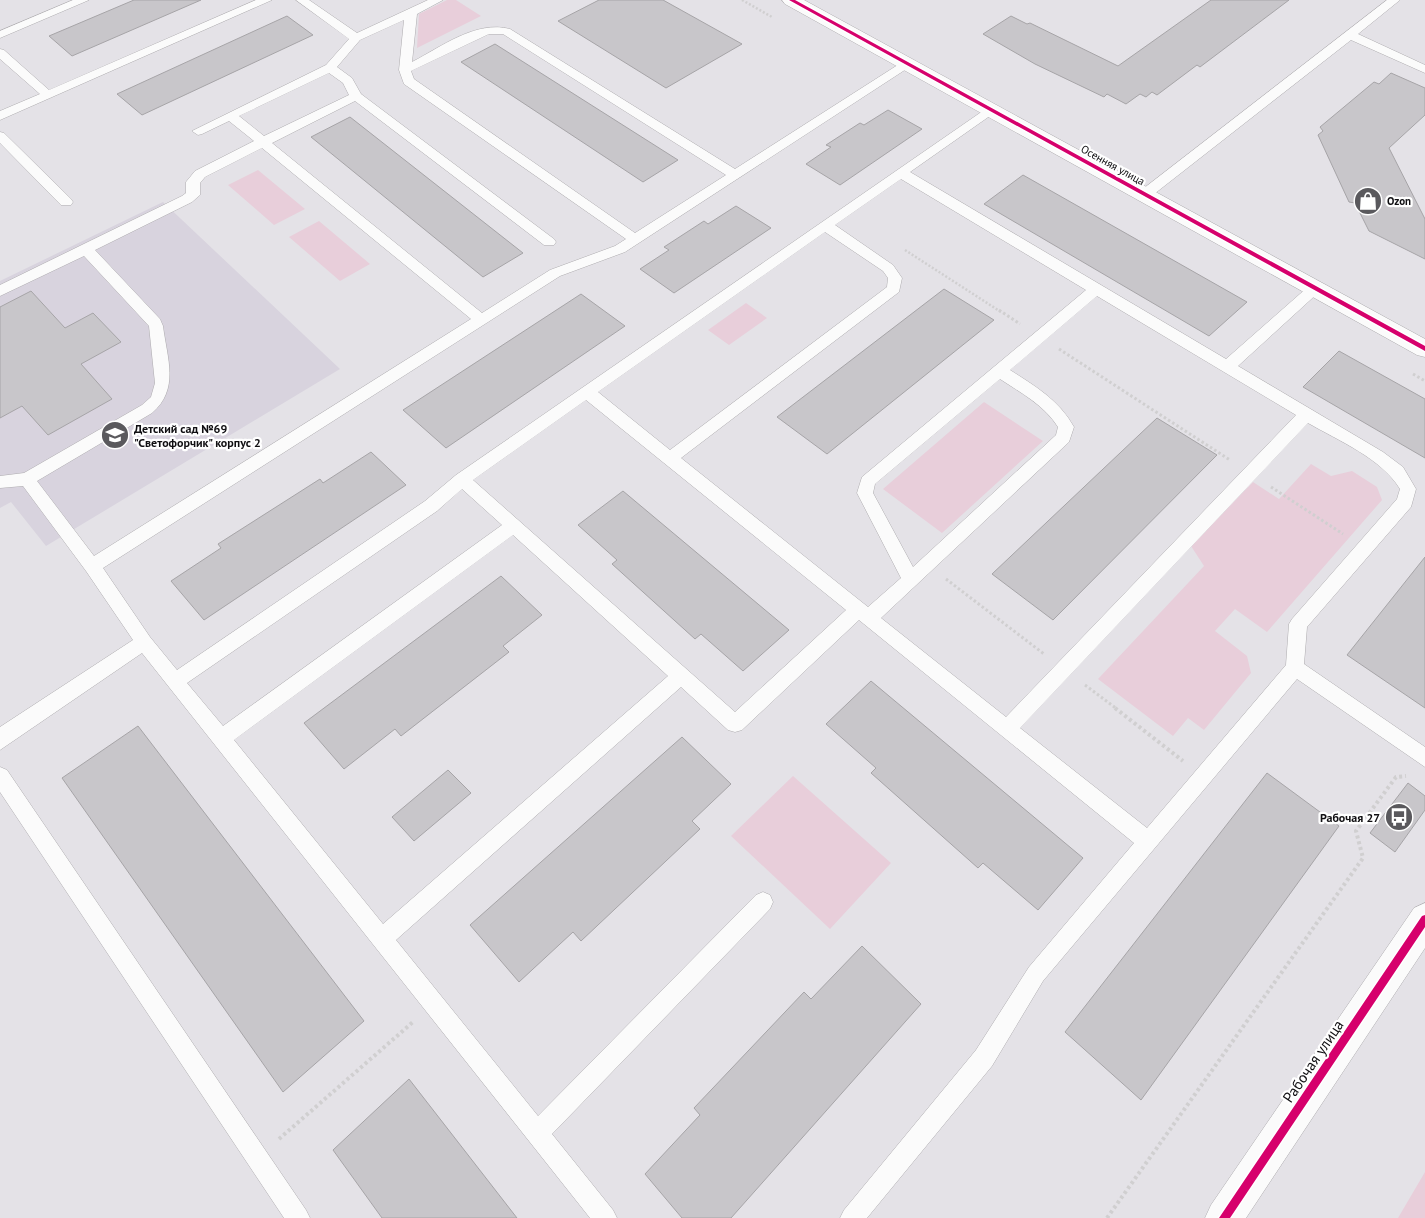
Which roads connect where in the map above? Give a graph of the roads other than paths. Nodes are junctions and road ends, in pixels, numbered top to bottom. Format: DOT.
graph roads {
  1 [pos="83,0"];
  2 [pos="266,0"];
  3 [pos="302,0"];
  4 [pos="437,0"];
  5 [pos="791,0"];
  6 [pos="1394,0"];
  7 [pos="411,12"];
  8 [pos="1348,34"];
  9 [pos="0,35"];
  10 [pos="356,38"];
  11 [pos="0,53"];
  12 [pos="908,64"];
  13 [pos="330,68"];
  14 [pos="1425,69"];
  15 [pos="405,70"];
  16 [pos="48,95"];
  17 [pos="356,96"];
  18 [pos="990,110"];
  19 [pos="0,116"];
  20 [pos="231,116"];
  21 [pos="198,131"];
  22 [pos="0,136"];
  23 [pos="264,142"];
  24 [pos="901,172"];
  25 [pos="735,175"];
  26 [pos="1144,195"];
  27 [pos="66,202"];
  28 [pos="825,225"];
  29 [pos="635,239"];
  30 [pos="549,242"];
  31 [pos="86,249"];
  32 [pos="1096,289"];
  33 [pos="1314,289"];
  34 [pos="0,291"];
  35 [pos="481,320"];
  36 [pos="1425,350"];
  37 [pos="1227,367"];
  38 [pos="999,371"];
  39 [pos="587,392"];
  40 [pos="1307,414"];
  41 [pos="670,458"];
  42 [pos="462,479"];
  43 [pos="26,480"];
  44 [pos="0,482"];
  45 [pos="514,525"];
  46 [pos="92,566"];
  47 [pos="910,578"];
  48 [pos="863,614"];
  49 [pos="144,642"];
  50 [pos="1295,668"];
  51 [pos="680,676"];
  52 [pos="175,681"];
  53 [pos="1006,728"];
  54 [pos="2,732"];
  55 [pos="221,738"];
  56 [pos="1425,758"];
  57 [pos="0,776"];
  58 [pos="1148,842"];
  59 [pos="763,902"];
  60 [pos="1425,919"];
  61 [pos="381,939"];
  62 [pos="537,1133"];
  63 [pos="298,1218"];
  64 [pos="604,1218"];
  65 [pos="852,1218"];
  66 [pos="1224,1218"];
  1 -- 9 [label="lane"];
  2 -- 16 [label="lane"];
  3 -- 10 [label="lane"];
  4 -- 7 [label="lane"];
  5 -- 12 [label="street, Осенняя улица"];
  6 -- 8 [label="lane"];
  7 -- 10 [label="lane"];
  7 -- 15 [label="lane"];
  8 -- 14 [label="lane"];
  8 -- 26 [label="lane"];
  10 -- 13 [label="lane"];
  11 -- 16 [label="lane"];
  12 -- 18 [label="street, Осенняя улица"];
  12 -- 25 [label="lane"];
  13 -- 17 [label="lane"];
  13 -- 20 [label="lane"];
  15 -- 25 [label="lane"];
  15 -- 29 [label="lane"];
  16 -- 19 [label="lane"];
  17 -- 23 [label="lane"];
  17 -- 30 [label="lane"];
  18 -- 24 [label="lane"];
  18 -- 26 [label="street, Осенняя улица"];
  20 -- 21 [label="lane"];
  20 -- 23 [label="lane"];
  22 -- 27 [label="lane"];
  23 -- 31 [label="lane"];
  23 -- 35 [label="lane"];
  24 -- 28 [label="lane"];
  24 -- 32 [label="lane"];
  25 -- 29 [label="lane"];
  26 -- 33 [label="street, Осенняя улица"];
  28 -- 39 [label="lane"];
  28 -- 41 [label="lane"];
  29 -- 35 [label="lane"];
  31 -- 34 [label="lane"];
  31 -- 43 [label="lane"];
  32 -- 37 [label="lane"];
  32 -- 38 [label="lane"];
  33 -- 36 [label="street, Осенняя улица"];
  33 -- 37 [label="lane"];
  35 -- 46 [label="lane"];
  37 -- 40 [label="lane"];
  38 -- 47 [label="lane"];
  38 -- 47 [label="lane"];
  39 -- 41 [label="lane"];
  39 -- 42 [label="lane"];
  40 -- 50 [label="lane"];
  40 -- 53 [label="lane"];
  41 -- 48 [label="lane"];
  42 -- 45 [label="lane"];
  42 -- 52 [label="lane"];
  43 -- 44 [label="lane"];
  43 -- 46 [label="lane"];
  45 -- 51 [label="lane"];
  45 -- 55 [label="lane"];
  46 -- 49 [label="lane"];
  47 -- 48 [label="lane"];
  48 -- 51 [label="lane"];
  48 -- 53 [label="lane"];
  49 -- 52 [label="lane"];
  49 -- 54 [label="lane"];
  50 -- 56 [label="lane"];
  50 -- 58 [label="lane"];
  51 -- 61 [label="lane"];
  52 -- 55 [label="lane"];
  53 -- 58 [label="lane"];
  55 -- 61 [label="lane"];
  57 -- 63 [label="lane"];
  58 -- 65 [label="lane"];
  59 -- 62 [label="lane"];
  60 -- 66 [label="street, Рабочая улица"];
  61 -- 62 [label="lane"];
  62 -- 64 [label="lane"];
}
